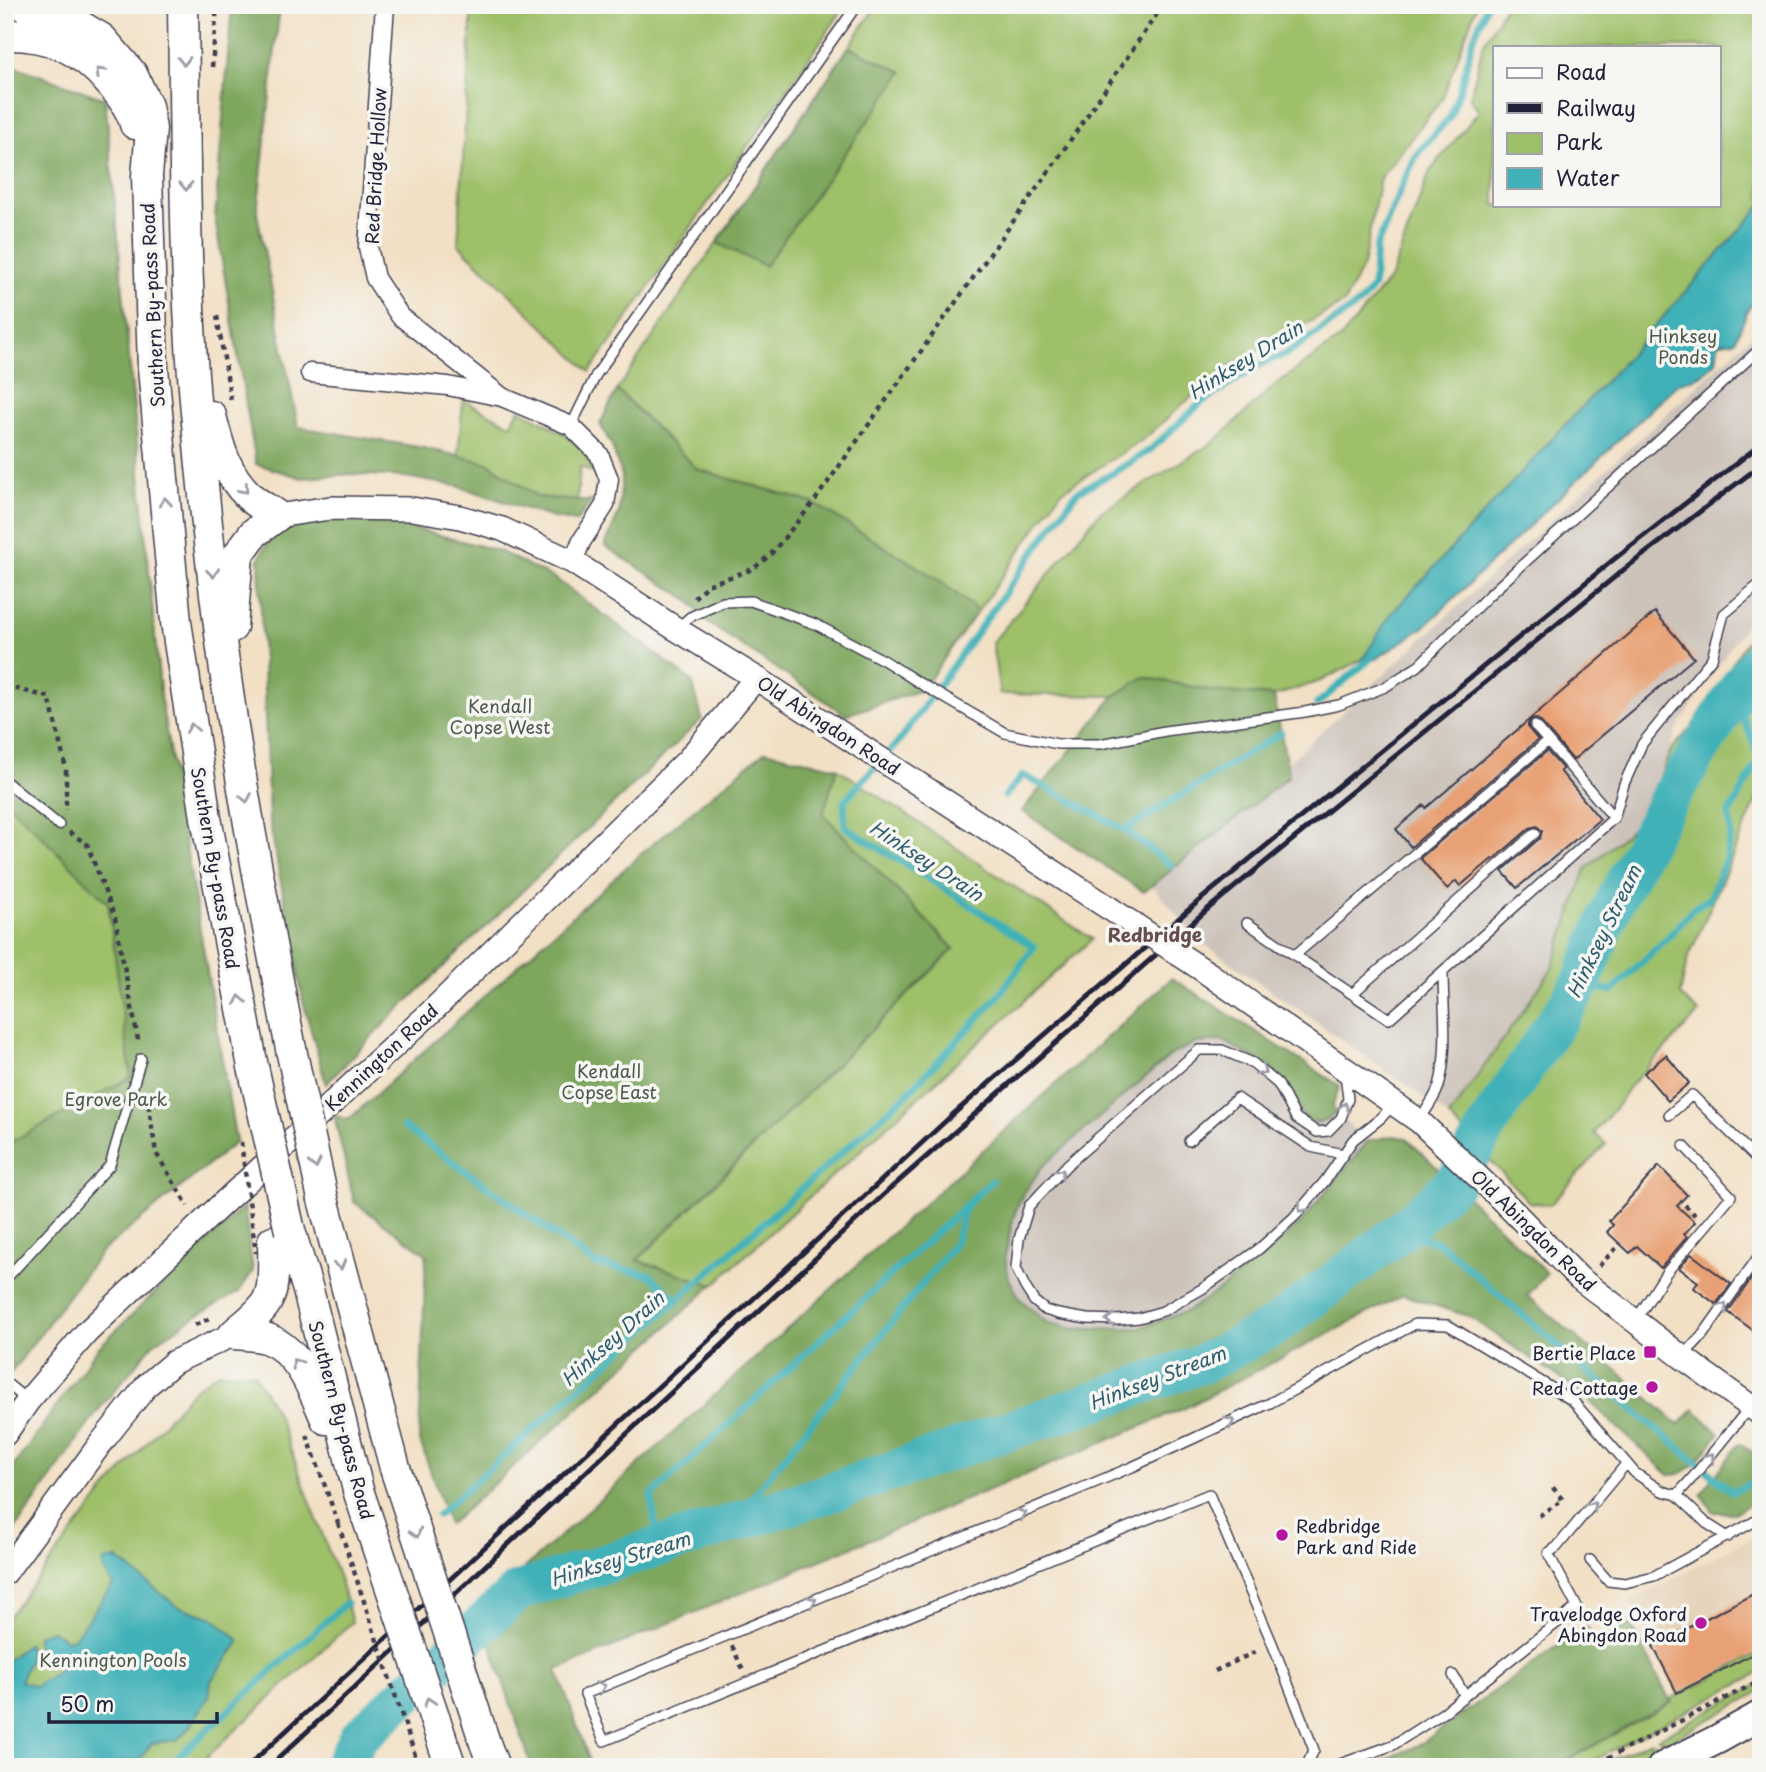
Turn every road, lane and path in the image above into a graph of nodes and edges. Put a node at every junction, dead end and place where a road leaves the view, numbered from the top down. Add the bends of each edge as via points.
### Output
1 (183, 5) edge
2 (217, 5) edge
3 (385, 5) edge
4 (856, 5) edge
5 (1163, 5) edge
6 (22, 9) edge
7 (5, 35) edge
8 (212, 70) dead end
9 (146, 176) junction
10 (216, 308) dead end
11 (191, 334) junction
12 (1761, 348) edge
13 (310, 373) dead end
14 (502, 397) junction
15 (231, 401) dead end
16 (571, 426) junction
17 (276, 516) junction
18 (573, 562) junction
19 (1761, 583) edge
20 (674, 628) junction
21 (756, 678) junction
22 (5, 687) edge
23 (227, 687) junction
24 (1535, 726) dead end
25 (1548, 741) junction
26 (5, 781) edge
27 (1614, 818) junction
28 (62, 827) junction
29 (1535, 833) dead end
30 (1247, 923) dead end
31 (1295, 955) junction
32 (1443, 971) junction
33 (1352, 994) junction
34 (141, 1059) junction
35 (1340, 1065) junction
36 (1395, 1103) junction
37 (1669, 1115) dead end
38 (1426, 1127) junction
39 (1317, 1132) junction
40 (254, 1137) junction
41 (1189, 1141) dead end
42 (1684, 1146) dead end
43 (1311, 1147) junction
44 (1343, 1154) junction
45 (1761, 1163) edge
46 (200, 1224) junction
47 (273, 1242) junction
48 (1620, 1244) dead end
49 (1761, 1253) edge
50 (1596, 1269) dead end
51 (5, 1280) edge
52 (1635, 1321) junction
53 (234, 1334) junction
54 (1682, 1357) junction
55 (5, 1382) edge
56 (28, 1401) junction
57 (1755, 1410) edge
58 (303, 1425) dead end
59 (5, 1434) edge
60 (1626, 1464) junction
61 (1550, 1484) dead end
62 (358, 1490) junction
63 (1677, 1494) junction
64 (1563, 1500) junction
65 (1568, 1507) dead end
66 (1539, 1516) dead end
67 (1761, 1518) edge
68 (1728, 1537) junction
69 (1590, 1560) dead end
70 (5, 1573) edge
71 (728, 1636) junction
72 (1272, 1643) junction
73 (1215, 1671) dead end
74 (1452, 1675) dead end
75 (1761, 1680) edge
76 (748, 1682) junction
77 (1465, 1696) junction
78 (1761, 1715) edge
79 (489, 1755) edge
80 (419, 1767) edge
81 (451, 1767) edge
82 (1306, 1767) edge
83 (1332, 1767) edge
84 (1590, 1767) edge
85 (1662, 1767) edge

1 -> 11 highway
2 - 8 path
3 - 14 street, Red Bridge Hollow via 368,247 376,278 400,316
4 - 16 lane via 596,375
5 - 20 path via 813,503 753,569 707,585 690,601
6 - 9 highway, Southern By-pass Road via 70,20 102,39 132,74 147,106 151,130
9 -> 7 highway via 133,118 121,95 95,65 50,40
40 -> 9 highway, Southern By-pass Road, bridge via 253,1067 206,818 176,622 153,368
10 - 15 path
11 -> 17 highway via 221,456 249,496
11 -> 23 highway
12 - 20 lane via 1489,595 1417,667 1385,687 1339,705 1100,744 1058,744 1005,733 815,624 751,601 723,602
13 - 14 street, Red Bridge Hollow via 448,386
14 - 16 street, Red Bridge Hollow
16 - 18 street, Red Bridge Hollow via 599,454 609,479 605,505
17 - 18 street, Old Abingdon Road via 330,508 412,509 502,528
17 - 23 highway via 254,533 238,555
18 - 20 street, Old Abingdon Road
19 - 27 lane via 1724,614 1712,658 1642,744
20 - 21 street, Old Abingdon Road
21 - 35 street, Old Abingdon Road, bridge via 1206,972
21 - 46 street, Kennington Road via 687,761 430,1013
22 - 28 path via 49,697 66,769
23 -> 79 highway, bridge via 291,1049 323,1199 395,1468
24 - 25 lane
25 - 27 lane
25 - 31 lane
26 - 28 lane
27 - 32 lane
28 - 34 path via 87,844 115,918
29 - 33 lane
30 - 31 lane
31 - 33 lane
32 - 33 lane via 1389,1019
32 - 38 lane via 1444,1048
34 - 46 path via 156,1153
34 - 51 lane via 110,1165
35 - 36 street, Old Abingdon Road
39 -> 35 lane via 1328,1131 1341,1118 1348,1099
36 - 38 street, Old Abingdon Road
36 - 44 lane
37 - 45 lane via 1692,1095
38 - 52 street, Old Abingdon Road via 1578,1278
39 - 43 lane
44 -> 39 lane via 1294,1217 1259,1249 1163,1311 1117,1321 1068,1316 1045,1310 1024,1287 1016,1269 1029,1206 1067,1165 1199,1050 1222,1050 1253,1063 1278,1084 1296,1118
40 - 47 highway, Southern By-pass Road, bridge
40 - 47 path, bridge
41 - 43 lane via 1237,1098
42 - 52 lane via 1731,1196 1666,1273
43 - 44 lane
46 - 56 street, Kennington Road via 86,1334
47 - 53 highway via 269,1298
47 - 62 highway, Southern By-pass Road via 308,1290
48 - 50 path
54 -> 49 lane
52 - 54 street, Old Abingdon Road
62 -> 53 highway via 307,1377 287,1350 266,1338
53 - 70 street via 174,1362 147,1385
54 - 57 street, Old Abingdon Road
55 - 56 lane
56 - 59 street, Kennington Road
63 -> 57 lane
58 - 80 path, bridge
60 - 63 lane via 1662,1491
71 -> 60 lane via 1132,1467 1270,1403 1415,1324 1447,1325 1573,1401
77 -> 60 lane via 1577,1607 1548,1553 1558,1548
61 - 64 path
81 -> 62 highway, Southern By-pass Road, bridge
63 - 68 lane
64 - 65 path
64 - 66 path
67 - 68 lane
68 - 69 lane via 1654,1576 1625,1583 1608,1581
71 - 76 path
76 -> 71 lane via 604,1741 585,1694
72 - 73 path
72 - 76 lane via 1209,1494
72 - 82 lane via 1314,1750
74 - 77 lane
75 - 84 path
77 - 83 lane via 1392,1745
78 - 85 main road

